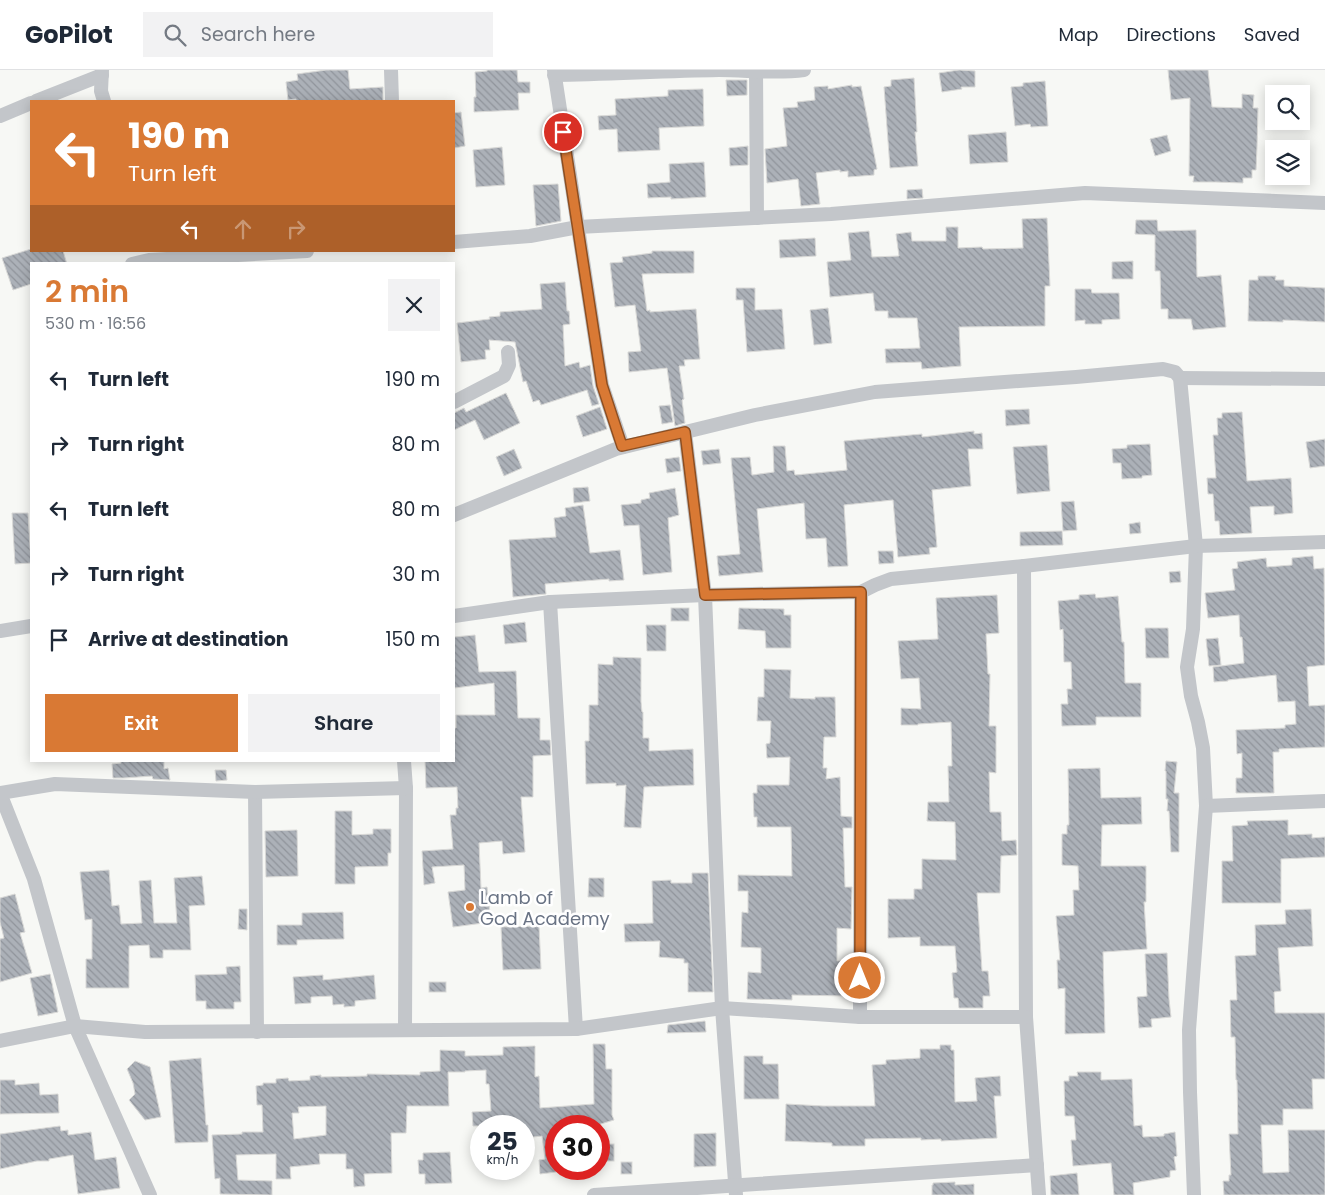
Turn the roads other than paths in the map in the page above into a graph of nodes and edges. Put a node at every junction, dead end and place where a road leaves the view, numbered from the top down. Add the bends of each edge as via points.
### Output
1 (391, 70) edge
2 (804, 70) edge
3 (757, 71) edge
4 (102, 73) edge
5 (554, 73) edge
6 (38, 100) edge
7 (104, 100) edge
8 (392, 100) edge
9 (30, 103) edge
10 (0, 116) edge
11 (1325, 203) edge
12 (757, 218) junction
13 (578, 227) junction
14 (455, 242) edge
15 (274, 252) edge
16 (148, 256) edge
17 (136, 262) edge
18 (508, 352) dead end
19 (1180, 378) junction
20 (1325, 379) edge
21 (455, 401) edge
22 (685, 432) junction
23 (622, 446) junction
24 (455, 516) edge
25 (1325, 542) edge
26 (1196, 546) junction
27 (1024, 566) junction
28 (861, 592) junction
29 (705, 595) junction
30 (550, 602) junction
31 (455, 616) edge
32 (30, 626) edge
33 (0, 630) edge
34 (404, 762) edge
35 (406, 788) junction
36 (255, 792) junction
37 (0, 793) edge
38 (1325, 801) edge
39 (1206, 806) junction
40 (722, 1008) junction
41 (860, 1017) junction
42 (1026, 1017) junction
43 (75, 1026) junction
44 (576, 1029) junction
45 (405, 1030) junction
46 (257, 1032) junction
47 (0, 1041) edge
48 (1037, 1165) junction
49 (735, 1190) edge
50 (150, 1195) edge
51 (594, 1195) edge
52 (1039, 1195) edge
53 (1194, 1195) edge

1 - 8 street
2 - 3 street
3 - 5 street
3 - 12 street
4 - 6 street
4 - 7 street
5 - 13 street
9 - 10 street
11 - 12 street via 1085,193
12 - 13 street
13 - 14 street via 530,236
13 - 23 street via 602,385
15 - 16 street
16 - 17 street
18 - 21 street via 509,366 504,376
19 - 20 street
19 - 22 street via 1175,372 1163,369 875,392
19 - 26 street
22 - 23 street
22 - 29 street
23 - 24 street
25 - 26 street
26 - 27 street
26 - 39 street via 1193,629 1187,667 1203,748
27 - 28 street via 892,579
27 - 42 street
28 - 29 street
28 - 41 street
29 - 30 street
29 - 40 street
30 - 31 street
30 - 44 street
32 - 33 street
34 - 35 street
35 - 36 street
35 - 45 street
36 - 37 street via 55,784
36 - 46 street
37 - 43 street via 34,879
38 - 39 street
39 - 53 street via 1189,1030
40 - 41 street
40 - 44 street
40 - 49 street
41 - 42 street
42 - 48 street
43 - 46 street via 145,1032
43 - 47 street
43 - 50 street
44 - 45 street
45 - 46 street
48 - 49 street
48 - 52 street
49 - 51 street

